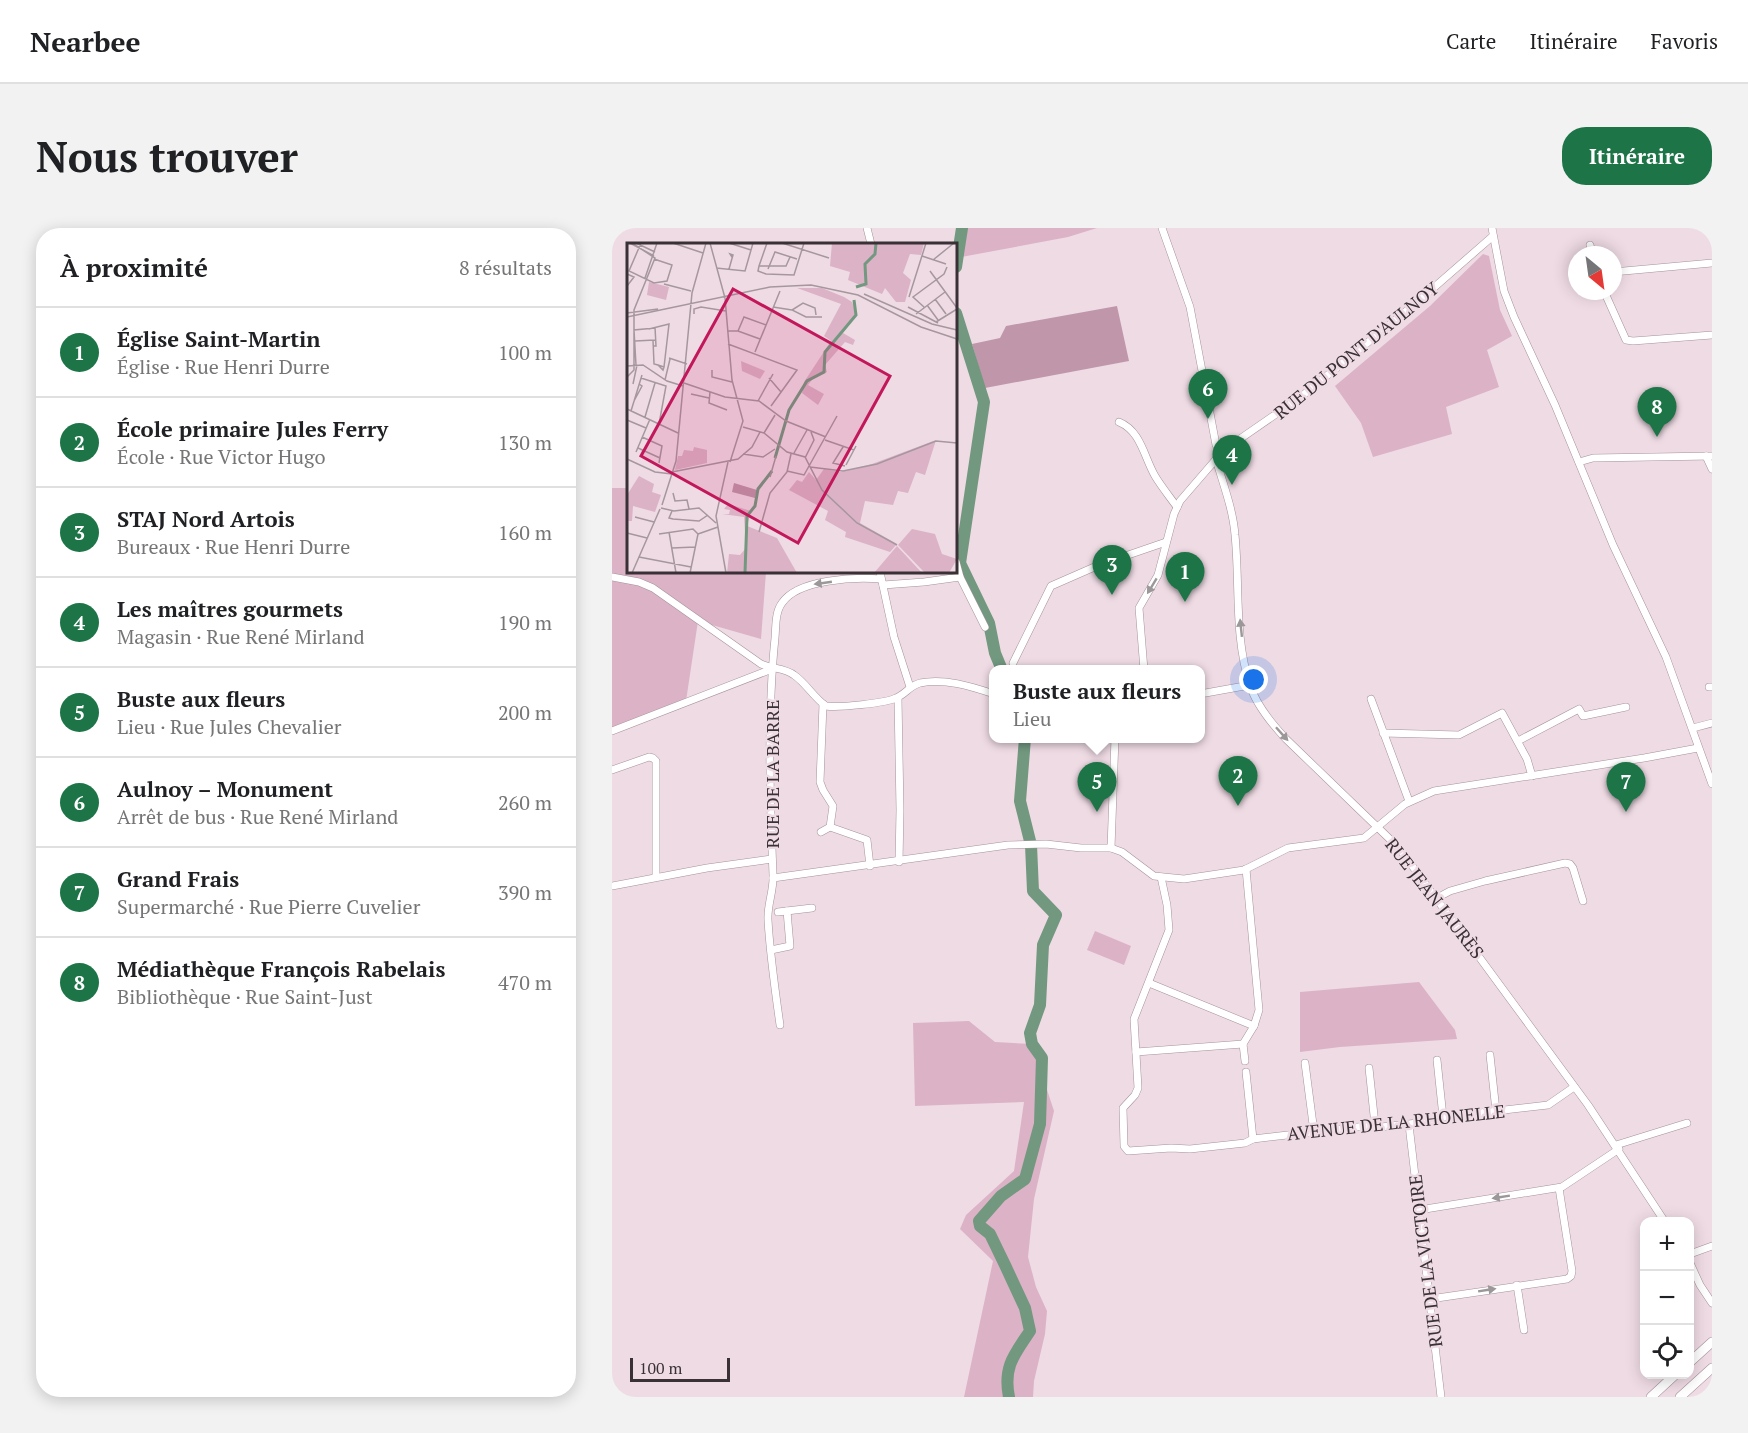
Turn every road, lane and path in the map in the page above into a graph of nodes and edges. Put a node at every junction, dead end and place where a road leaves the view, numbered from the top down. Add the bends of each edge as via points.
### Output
1 (867, 228) edge
2 (1162, 228) edge
3 (1493, 232) edge
4 (871, 243) edge
5 (1712, 263) edge
6 (1622, 271) edge
7 (1608, 300) edge
8 (1712, 335) edge
9 (1119, 422) dead end
10 (1218, 456) junction
11 (1709, 456) edge
12 (1579, 462) junction
13 (1712, 470) edge
14 (1177, 507) junction
15 (1167, 542) junction
16 (957, 566) edge
17 (612, 577) edge
18 (960, 577) junction
19 (881, 578) edge
20 (985, 627) dead end
21 (1013, 663) dead end
22 (1144, 665) edge
23 (772, 669) junction
24 (1250, 685) junction
25 (910, 687) junction
26 (989, 693) edge
27 (1205, 693) edge
28 (898, 698) junction
29 (1371, 699) dead end
30 (822, 704) junction
31 (1626, 707) dead end
32 (1712, 723) edge
33 (1693, 728) junction
34 (612, 731) edge
35 (1383, 733) junction
36 (1518, 741) junction
37 (1115, 743) edge
38 (1698, 748) junction
39 (612, 770) edge
40 (1532, 776) junction
41 (1712, 784) edge
42 (1409, 801) junction
43 (830, 827) junction
44 (1378, 827) junction
45 (821, 832) dead end
46 (1111, 848) junction
47 (772, 859) junction
48 (899, 862) junction
49 (870, 866) junction
50 (1246, 868) junction
51 (1161, 877) junction
52 (656, 878) junction
53 (773, 878) junction
54 (612, 886) edge
55 (1437, 898) junction
56 (1582, 901) dead end
57 (812, 908) dead end
58 (787, 911) junction
59 (778, 912) dead end
60 (771, 950) junction
61 (1149, 983) junction
62 (780, 1025) dead end
63 (1254, 1026) junction
64 (1243, 1044) junction
65 (1136, 1052) junction
66 (1490, 1054) dead end
67 (1437, 1060) dead end
68 (1245, 1061) dead end
69 (1305, 1063) dead end
70 (1369, 1068) dead end
71 (1246, 1072) dead end
72 (1574, 1087) junction
73 (1496, 1111) junction
74 (1443, 1117) junction
75 (1687, 1123) dead end
76 (1375, 1125) junction
77 (1409, 1125) junction
78 (1314, 1131) junction
79 (1253, 1138) junction
80 (1617, 1147) junction
81 (1559, 1188) junction
82 (1419, 1210) junction
83 (1662, 1217) edge
84 (1712, 1246) edge
85 (1694, 1252) edge
86 (1693, 1271) edge
87 (1517, 1286) junction
88 (1430, 1299) junction
89 (1712, 1303) edge
90 (1524, 1330) dead end
91 (1712, 1342) edge
92 (1694, 1358) edge
93 (1712, 1368) edge
94 (1671, 1379) edge
95 (1441, 1397) edge
96 (1652, 1397) edge
97 (1680, 1397) edge

1 - 4 street
2 - 10 street, RUE JEAN JAURÈS via 1190,307
3 - 10 street, RUE DU PONT D'AULNOY via 1335,370
3 - 12 street via 1509,306
5 - 6 street
7 - 8 street via 1626,340
9 - 14 street via 1137,437 1154,474
10 - 14 street, RUE DU PONT D'AULNOY
24 -> 10 street, RUE JEAN JAURÈS via 1240,627 1234,524
11 - 12 street via 1593,458
11 - 13 street
12 - 33 street via 1666,657
14 - 15 street
15 - 21 street via 1049,587
15 -> 22 street via 1158,574 1140,608
16 - 18 street
17 - 23 street via 653,588
18 - 19 street, RUE DE LA BARRE via 924,582
18 - 20 street
19 -> 23 street, RUE DE LA BARRE via 812,585 791,594 779,608
19 - 25 street
23 - 30 street via 795,675
23 - 34 street
23 - 47 street, RUE DE LA BARRE
24 - 27 street
24 -> 44 street, RUE JEAN JAURÈS via 1281,734
25 - 26 street via 923,682 957,683
25 - 28 street
28 - 30 street via 831,707
28 - 48 street
29 - 35 street
30 - 43 street via 820,782 832,803
31 - 36 street via 1583,716 1579,709
32 - 33 street
33 - 38 street
35 - 36 street via 1459,735 1502,713
35 - 42 street
36 - 40 street
37 - 46 street
38 - 40 street
38 - 41 street
39 - 52 street via 647,757 653,758 657,766
40 - 42 street via 1440,790
42 - 44 street
43 - 45 street
43 - 49 street via 867,840
44 - 50 street via 1361,839 1285,849
44 - 55 street, RUE JEAN JAURÈS
46 - 48 street via 1022,845
46 - 51 street
47 - 52 street
47 - 53 street, RUE DE LA BARRE
48 - 49 street
49 - 53 street
50 - 51 street via 1184,879
50 - 63 street via 1258,1008
51 - 61 street via 1169,930
52 - 54 street
53 - 60 street, RUE DE LA BARRE via 768,908
55 - 56 street via 1485,881 1565,863 1573,868
55 - 72 street, RUE JEAN JAURÈS
57 - 58 street
58 - 59 street
58 - 60 street via 790,946
60 - 62 street, RUE DE LA BARRE
61 - 63 street
61 - 65 street via 1134,1019
63 - 64 street
64 - 65 street
64 - 68 street
65 - 79 street, AVENUE DE LA RHONELLE via 1138,1088 1123,1108 1124,1146 1128,1151 1215,1147 1245,1143
66 - 73 street
67 - 74 street
69 - 78 street
70 - 76 street
71 - 79 street
72 - 73 street, AVENUE DE LA RHONELLE via 1548,1105
72 - 80 street, RUE JEAN JAURÈS
73 - 74 street, AVENUE DE LA RHONELLE
74 - 77 street, AVENUE DE LA RHONELLE
75 - 80 street
76 - 77 street, AVENUE DE LA RHONELLE
76 - 78 street, AVENUE DE LA RHONELLE
77 - 82 street, RUE DE LA VICTOIRE
78 - 79 street, AVENUE DE LA RHONELLE
80 - 81 street
80 - 83 street, RUE JEAN JAURÈS
81 -> 82 street
81 - 87 street via 1572,1275
82 - 88 street, RUE DE LA VICTOIRE
84 - 85 street
86 - 89 street
88 -> 87 street
87 - 90 street
88 - 95 street, RUE DE LA VICTOIRE
91 - 92 highway
93 - 97 highway
94 - 96 highway

